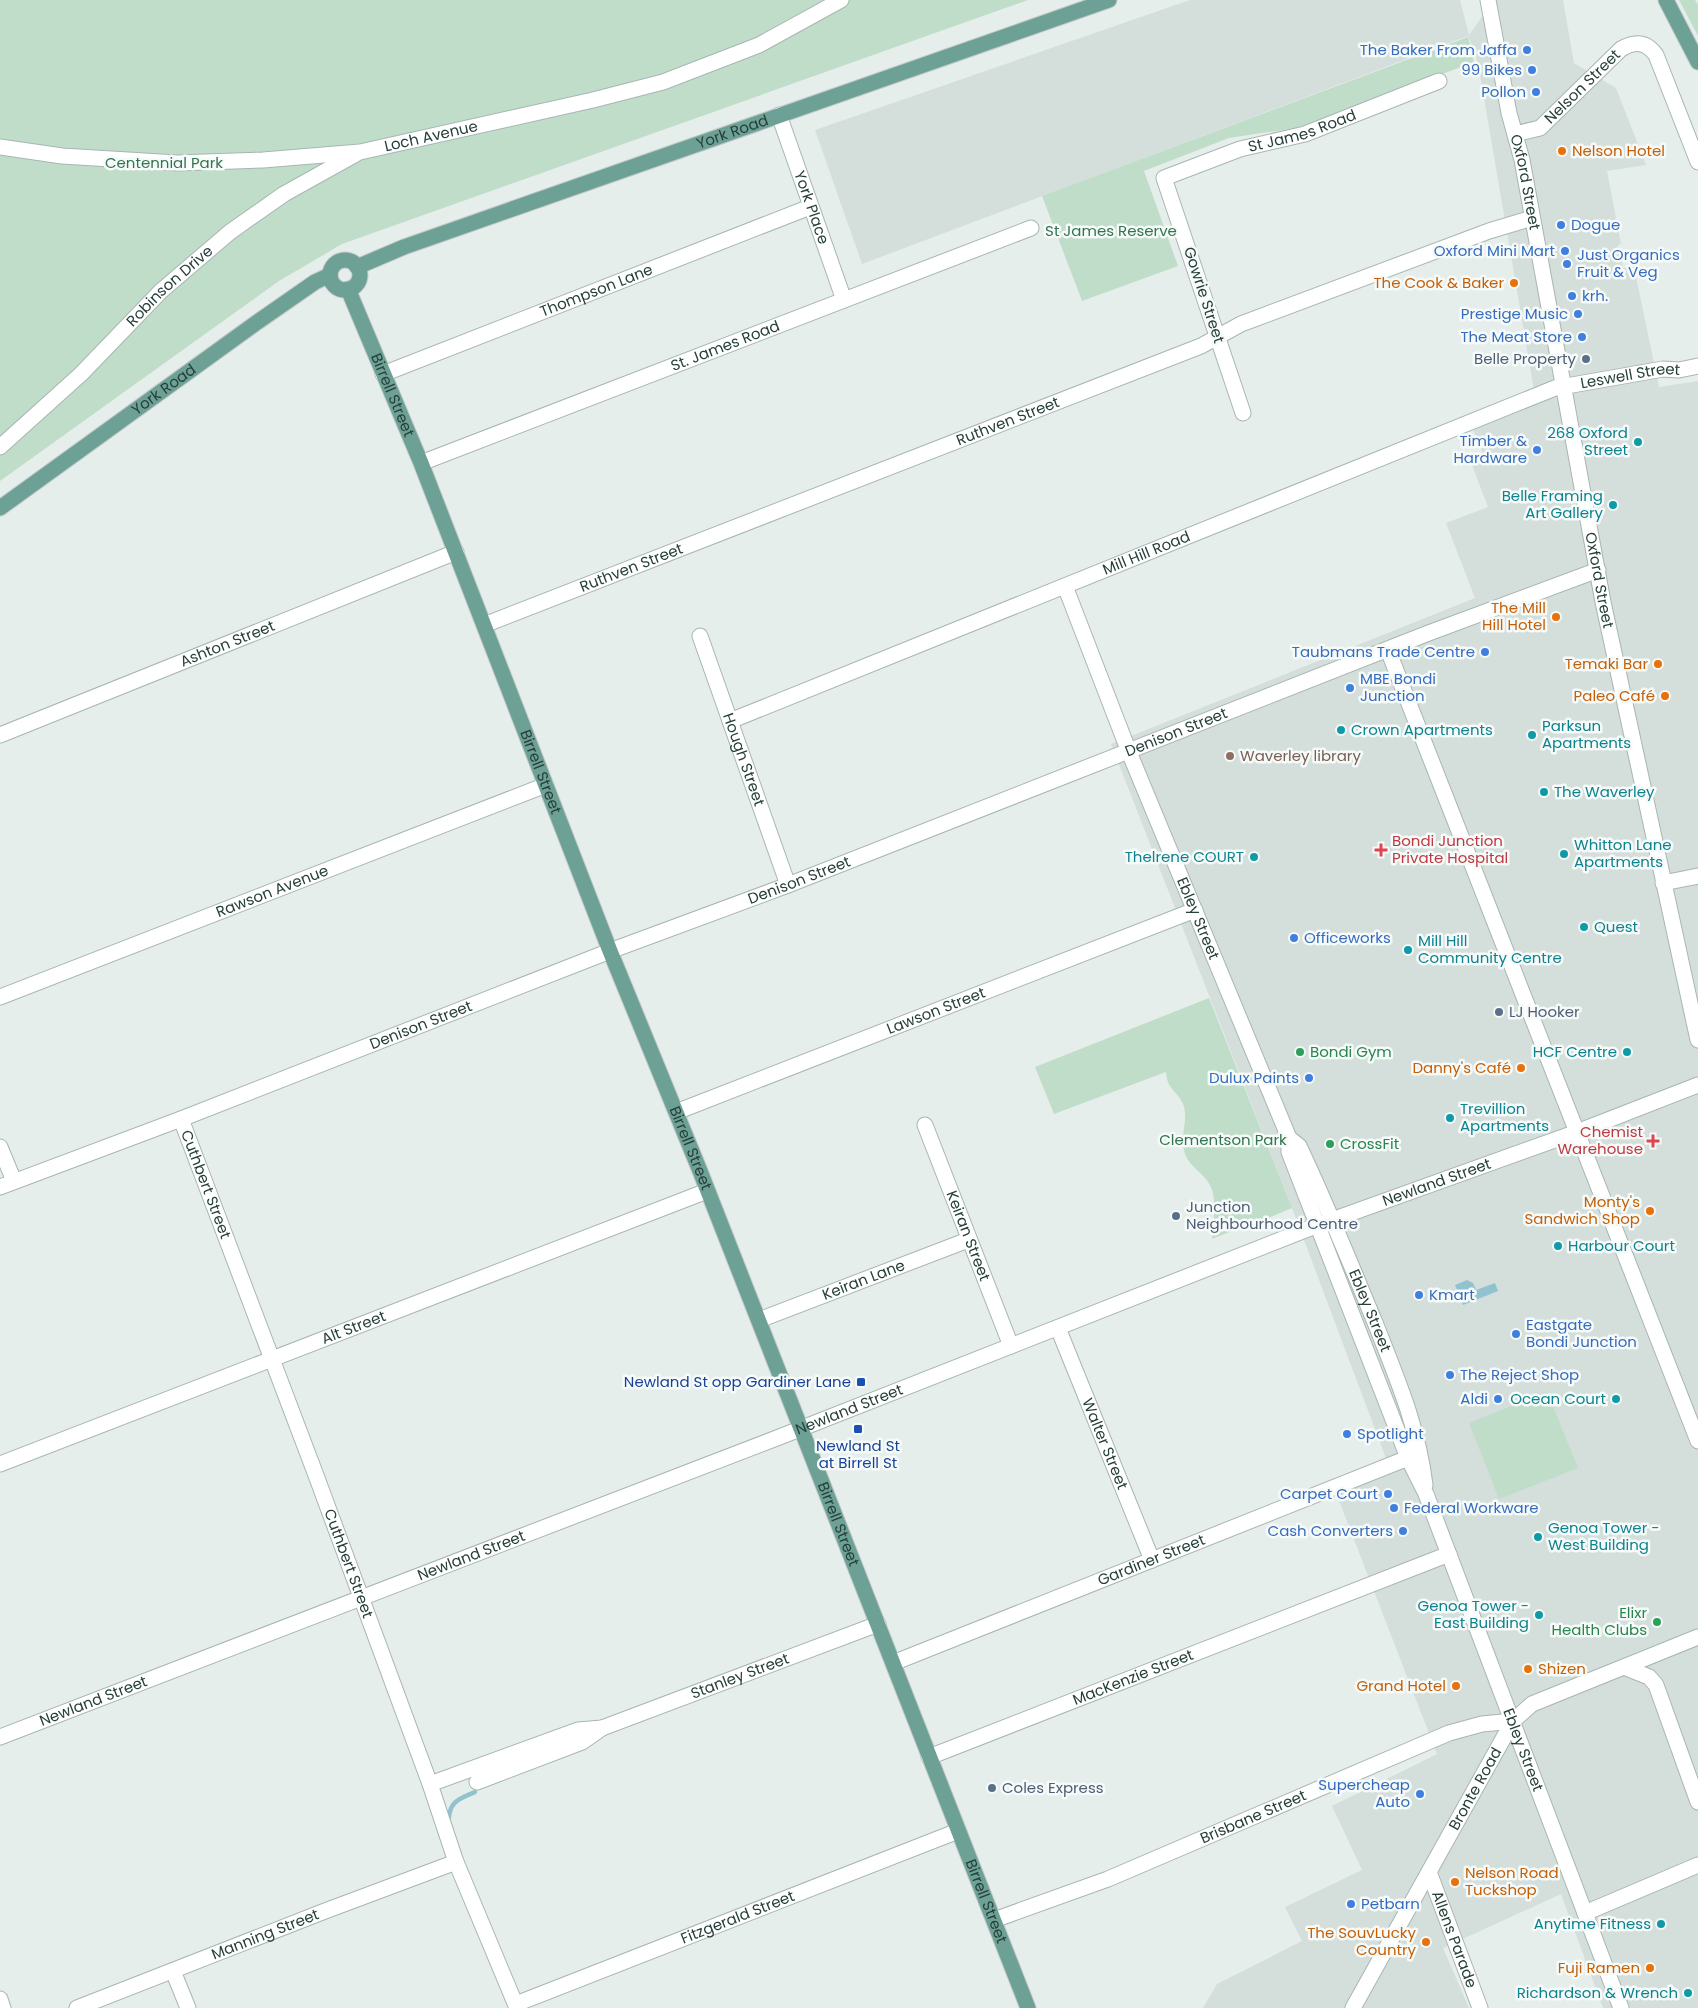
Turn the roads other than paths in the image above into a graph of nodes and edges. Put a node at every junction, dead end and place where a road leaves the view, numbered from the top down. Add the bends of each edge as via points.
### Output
1 (841, 0) edge
2 (1109, 0) edge
3 (1488, 0) edge
4 (1666, 0) edge
5 (1698, 62) edge
6 (1439, 81) dead end
7 (779, 114) junction
8 (1515, 134) junction
9 (0, 147) edge
10 (360, 152) junction
11 (1698, 162) edge
12 (1164, 178) joint
13 (810, 207) junction
14 (1532, 218) junction
15 (1031, 228) dead end
16 (357, 267) junction
17 (330, 275) junction
18 (348, 289) junction
19 (844, 300) junction
20 (1217, 337) junction
21 (1698, 366) edge
22 (383, 374) junction
23 (1562, 386) junction
24 (1243, 413) dead end
25 (0, 447) edge
26 (420, 463) junction
27 (0, 508) edge
28 (456, 552) junction
29 (1598, 570) junction
30 (1065, 586) junction
31 (484, 625) junction
32 (700, 636) dead end
33 (1388, 650) junction
34 (730, 721) junction
35 (0, 735) edge
36 (1129, 752) junction
37 (546, 785) junction
38 (1698, 876) edge
39 (1663, 883) junction
40 (788, 885) junction
41 (1195, 910) junction
42 (610, 951) junction
43 (0, 997) edge
44 (1698, 1040) edge
45 (1698, 1085) edge
46 (676, 1112) junction
47 (180, 1119) junction
48 (925, 1126) dead end
49 (1577, 1132) junction
50 (1289, 1138) junction
51 (0, 1147) edge
52 (7, 1184) edge
53 (707, 1191) junction
54 (1334, 1220) junction
55 (1318, 1225) junction
56 (968, 1240) junction
57 (759, 1320) junction
58 (1058, 1328) junction
59 (1010, 1346) junction
60 (272, 1358) junction
61 (801, 1428) junction
62 (1698, 1441) edge
63 (1408, 1458) junction
64 (0, 1464) edge
65 (1426, 1494) junction
66 (1449, 1554) junction
67 (1152, 1560) junction
68 (362, 1599) junction
69 (878, 1624) junction
70 (1698, 1637) edge
71 (893, 1663) junction
72 (1624, 1667) junction
73 (1513, 1721) junction
74 (602, 1728) junction
75 (0, 1737) edge
76 (929, 1757) junction
77 (477, 1782) dead end
78 (430, 1784) junction
79 (1698, 1802) edge
80 (958, 1830) junction
81 (456, 1862) junction
82 (1698, 1865) edge
83 (1429, 1872) junction
84 (1585, 1913) junction
85 (994, 1920) junction
86 (173, 1971) junction
87 (0, 1999) edge
88 (516, 2006) edge
89 (4, 2008) edge
90 (77, 2008) edge
91 (188, 2008) edge
92 (1028, 2008) edge
93 (1353, 2008) edge
94 (1480, 2008) edge
95 (1621, 2008) edge

1 - 10 street, Loch Avenue via 759,45 663,82
2 - 7 main road, York Road
3 - 8 street, Oxford Street
4 - 5 main road
6 - 12 street, St James Road via 1305,134 1240,149
7 - 13 street, York Place
7 - 16 main road, York Road via 404,247
8 - 11 street, Nelson Street via 1540,128 1621,49 1638,43 1651,48 1662,67
8 - 14 street, Oxford Street
9 - 10 street, Loch Avenue via 62,156 177,163
10 - 25 street, Robinson Drive via 284,194 230,232 161,291 81,374
12 - 20 street, Gowrie Street
13 - 19 street, York Place
13 - 22 street, Thompson Lane
14 - 20 street, Ruthven Street via 1489,231 1241,324
14 - 23 street, Oxford Street
15 - 19 street, St. James Road
16 - 17 main road via 350,261 340,260
16 - 18 main road via 360,276
17 - 18 main road via 336,287
17 - 27 main road, York Road via 315,282
18 - 22 main road, Birrell Street
19 - 26 street, St. James Road
20 - 24 street, Gowrie Street
20 - 31 street, Ruthven Street via 1201,346
21 - 23 street, Leswell Street
22 - 26 main road, Birrell Street
23 - 29 street, Oxford Street
23 - 30 street, Mill Hill Road
26 - 28 main road, Birrell Street
28 - 31 main road, Birrell Street
28 - 35 street, Ashton Street
29 - 33 street, Denison Street
29 - 39 street, Oxford Street
30 - 34 street, Mill Hill Road
30 - 36 street, Ebley Street
31 - 37 main road, Birrell Street
32 - 34 street, Hough Street
33 - 36 street, Denison Street
33 - 49 street
34 - 40 street, Hough Street
36 - 40 street, Denison Street
36 - 41 street, Ebley Street
37 - 42 main road, Birrell Street
37 - 43 street, Rawson Avenue
38 - 39 street
39 - 44 street, Oxford Street
40 - 42 street, Denison Street
41 - 46 street, Lawson Street
41 - 50 street, Ebley Street
42 - 46 main road, Birrell Street
42 - 47 street, Denison Street
45 - 49 street, Newland Street
46 - 53 main road, Birrell Street
47 - 52 street, Denison Street
47 - 60 street, Cuthbert Street
48 - 56 street, Keiran Street
49 - 54 street, Newland Street
49 - 62 street
50 - 54 street, Ebley Street via 1299,1146
50 - 55 street, Ebley Street via 1289,1152
51 - 52 street
53 - 57 main road, Birrell Street
53 - 60 street, Alt Street
54 - 55 street, Newland Street
54 - 65 street, Ebley Street via 1411,1414
55 - 58 street, Newland Street
55 - 63 street, Ebley Street
56 - 57 street, Keiran Lane
56 - 59 street, Keiran Street
57 - 61 main road, Birrell Street
58 - 59 street, Newland Street
58 - 67 street, Walter Street
59 - 61 street, Newland Street
60 - 64 street, Alt Street
60 - 68 street, Cuthbert Street
61 - 68 street, Newland Street
61 - 69 main road, Birrell Street
63 - 65 street, Ebley Street
63 - 67 street, Gardiner Street
65 - 66 street, Ebley Street
66 - 73 street, Ebley Street
66 - 76 street, MacKenzie Street
67 - 71 street, Gardiner Street
68 - 75 street, Newland Street
68 - 78 street, Cuthbert Street
69 - 71 main road, Birrell Street
69 - 74 street, Stanley Street
70 - 72 street, Bronte Road
71 - 76 main road, Birrell Street
72 - 73 street, Bronte Road via 1532,1704
72 - 79 street via 1649,1677 1656,1684
73 - 83 street, Bronte Road
73 - 84 street, Ebley Street
73 - 85 street, Brisbane Street via 1482,1724 1449,1733 1108,1879
74 - 77 street, Stanley Street via 582,1742
74 - 78 street, Stanley Street via 578,1730
76 - 80 main road, Birrell Street
78 - 81 street, Cuthbert Street
80 - 85 main road, Birrell Street
80 - 88 street, Fitzgerald Street
81 - 86 street, Manning Street
81 - 88 street, Cuthbert Street
82 - 84 street
83 - 93 street, Bronte Road
83 - 94 street, Allens Parade
84 - 95 street, Ebley Street
85 - 92 main road, Birrell Street
86 - 90 street, Manning Street
86 - 91 street
87 - 89 street

